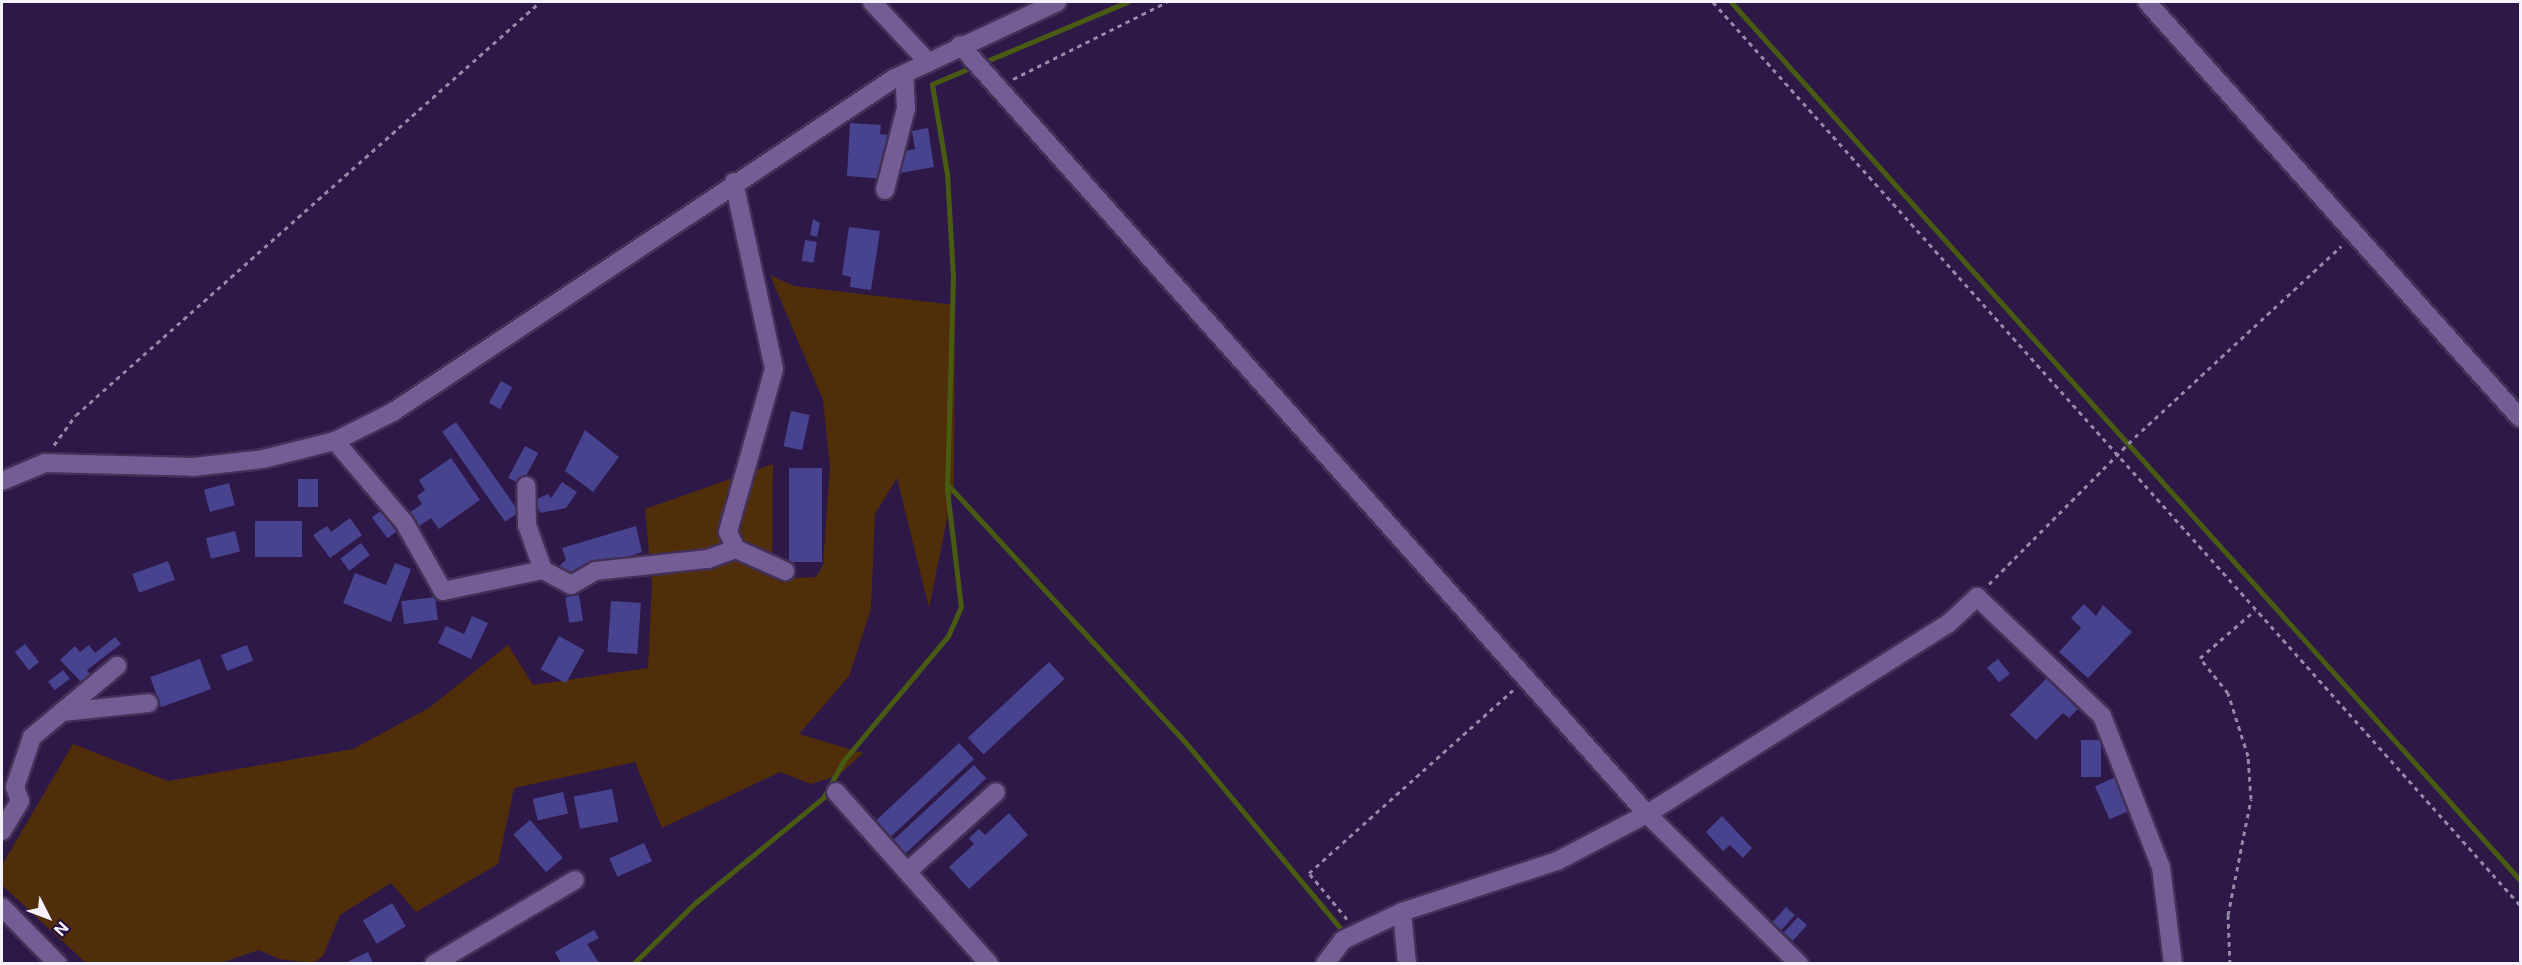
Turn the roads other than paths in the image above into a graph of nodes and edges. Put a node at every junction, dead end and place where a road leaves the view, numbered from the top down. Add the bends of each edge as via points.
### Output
1 (872, 2) edge
2 (1057, 2) edge
3 (2147, 2) edge
4 (960, 45) junction
5 (929, 63) junction
6 (904, 74) junction
7 (734, 182) junction
8 (885, 190) dead end
9 (2520, 418) edge
10 (335, 441) junction
11 (2, 481) edge
12 (526, 486) dead end
13 (736, 549) junction
14 (543, 570) junction
15 (785, 571) dead end
16 (117, 666) dead end
17 (149, 703) dead end
18 (62, 712) junction
19 (836, 792) dead end
20 (996, 792) dead end
21 (1647, 814) junction
22 (2, 831) edge
23 (908, 871) junction
24 (575, 880) dead end
25 (2, 907) edge
26 (1402, 912) junction
27 (58, 963) edge
28 (434, 963) edge
29 (989, 963) edge
30 (1325, 963) edge
31 (1407, 963) edge
32 (1799, 963) edge
33 (2173, 963) edge

1 - 5 street
2 - 4 street
3 - 9 street
4 - 5 street
4 - 21 street
5 - 6 street
6 - 7 street
6 - 8 street via 906,108
7 - 10 street via 393,412
7 - 13 street via 774,369 728,532
10 - 11 street via 263,459 193,467 45,463
10 - 14 street via 404,522 442,591
12 - 14 street via 527,525
13 - 14 street via 708,559 595,571 571,585
13 - 15 street
16 - 18 street
17 - 18 street
18 - 22 street via 32,737 15,787 20,801
19 - 23 street
20 - 23 street
21 - 26 street via 1557,861
21 - 32 street
21 - 33 street via 1948,624 1977,597 2102,716 2161,867
23 - 29 street
24 - 28 street
25 - 27 street
26 - 30 street via 1343,940
26 - 31 street

